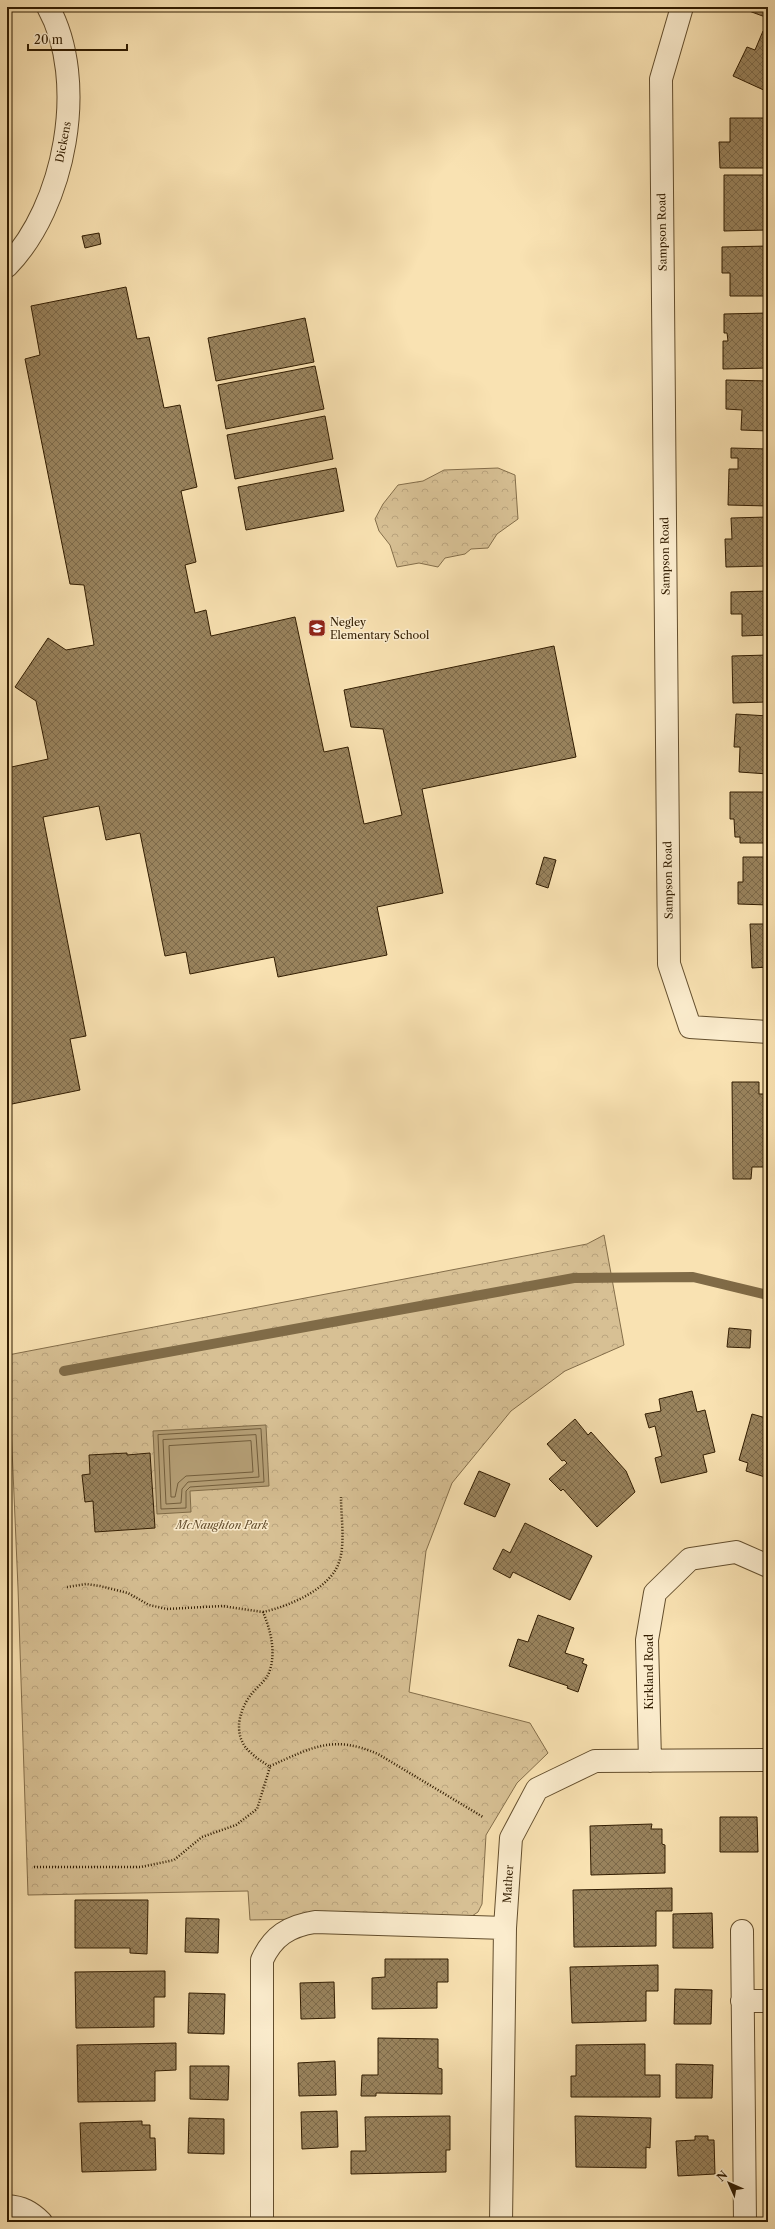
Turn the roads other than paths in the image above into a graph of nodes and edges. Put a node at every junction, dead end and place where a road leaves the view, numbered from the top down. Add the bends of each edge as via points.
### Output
1 (48, 7) edge
2 (682, 7) edge
3 (7, 266) edge
4 (768, 1032) edge
5 (768, 1566) edge
6 (768, 1760) edge
7 (650, 1761) junction
8 (505, 1928) junction
9 (742, 1931) dead end
10 (742, 2001) junction
11 (768, 2001) edge
12 (7, 2206) edge
13 (41, 2222) edge
14 (262, 2222) edge
15 (501, 2222) edge
16 (745, 2222) edge

1 - 3 street, Dickens via 54,17 63,46 67,74 69,108 65,142 44,209 28,239
2 - 4 street, Sampson Road via 661,78 669,964 690,1027
5 - 7 street, Kirkland Road via 736,1552 690,1559 655,1593 647,1640
6 - 7 street, Mather
7 - 8 street, Mather via 595,1761 537,1790 511,1838
8 - 14 street via 315,1922 297,1924 276,1939 266,1951 262,1960
8 - 15 street, Mather
9 - 10 street
10 - 11 street
10 - 16 street
12 - 13 street via 16,2206 31,2212

